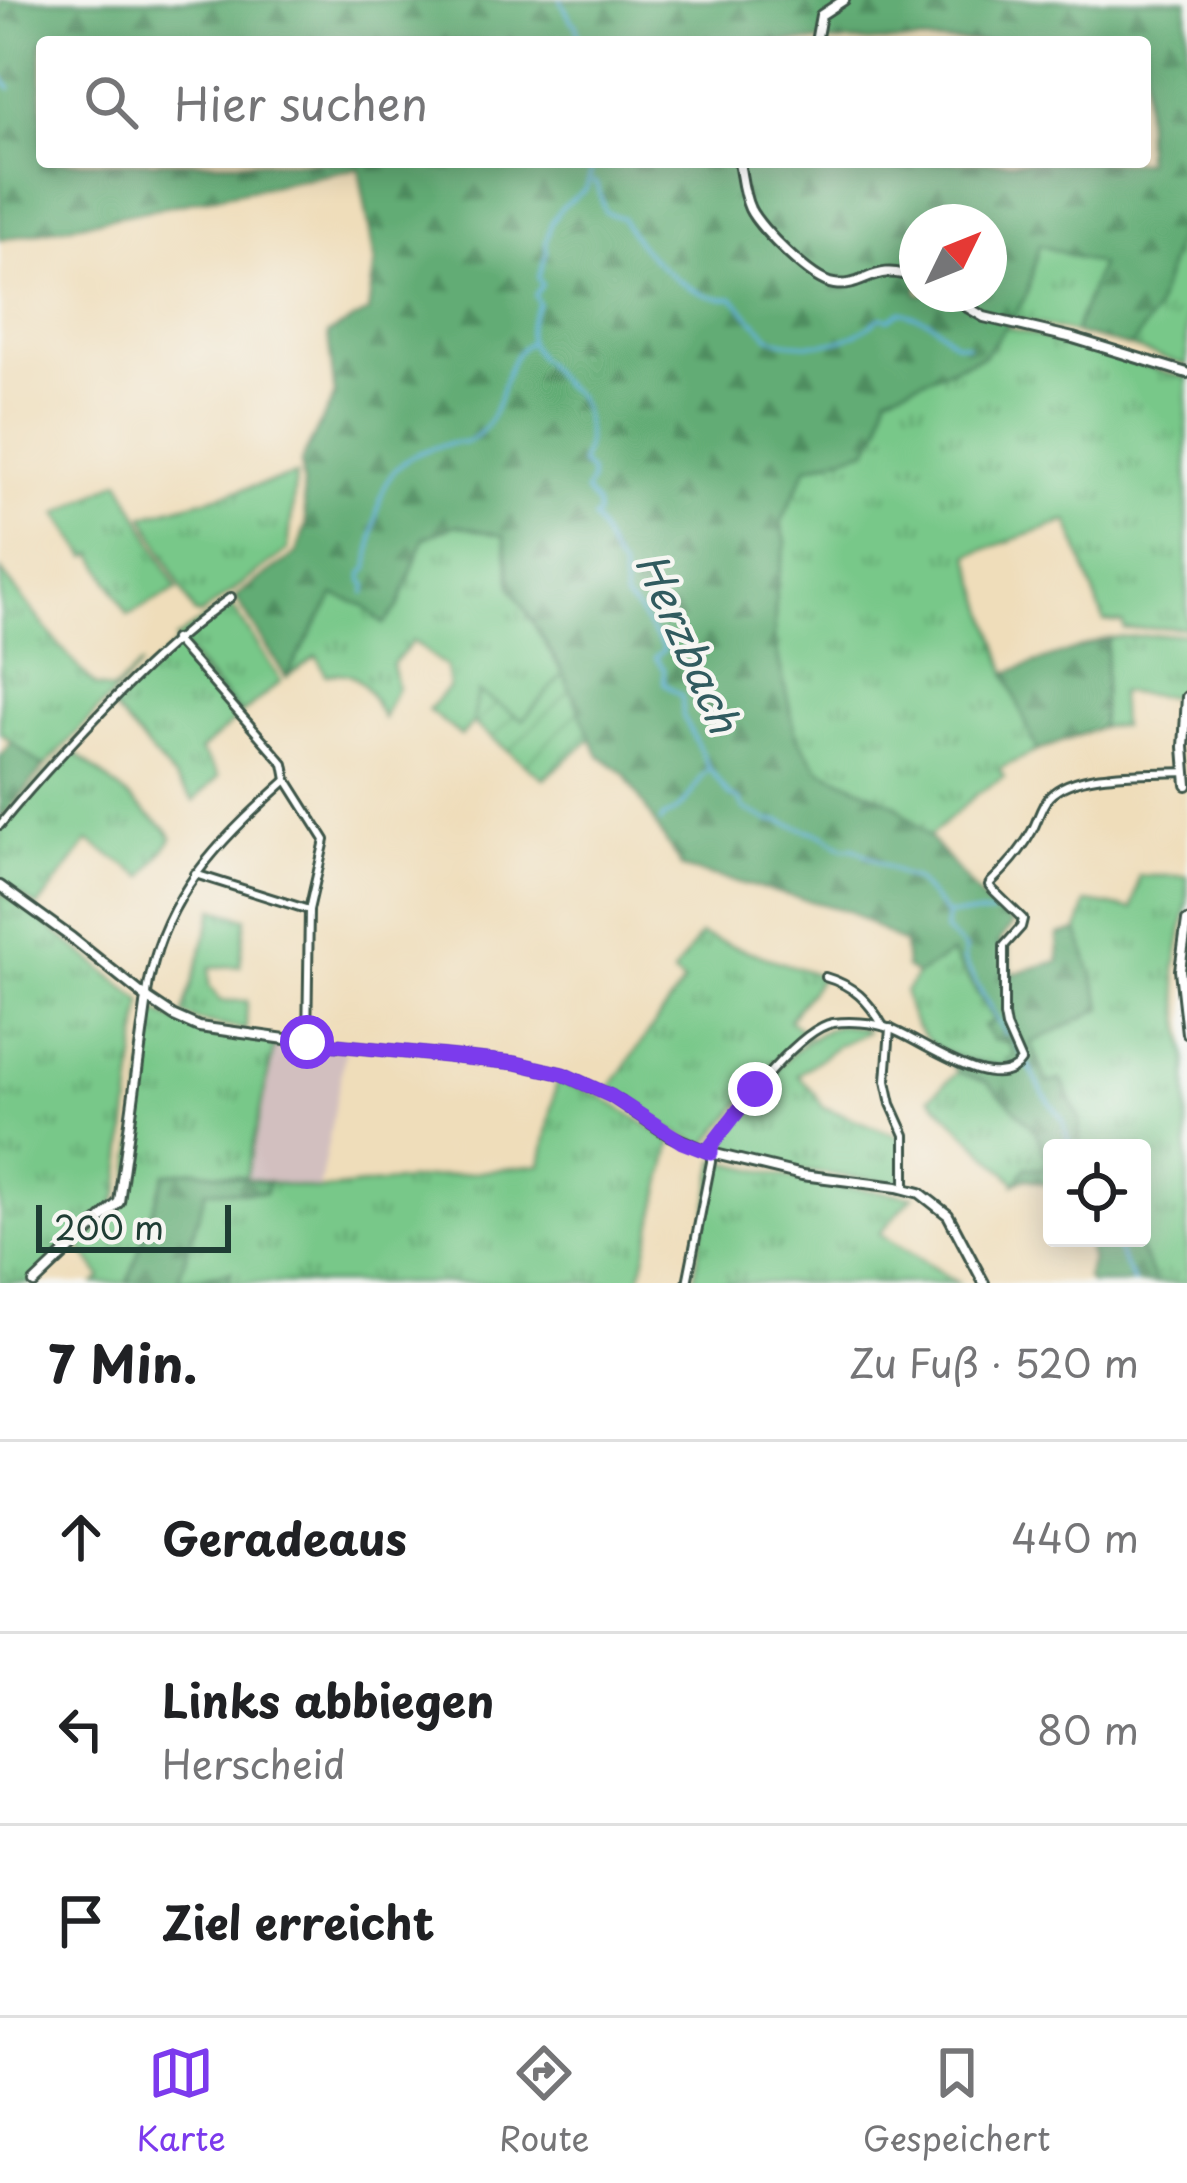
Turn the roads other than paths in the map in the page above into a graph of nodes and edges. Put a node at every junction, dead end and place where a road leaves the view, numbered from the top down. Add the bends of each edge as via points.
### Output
1 (844, 0) edge
2 (817, 36) edge
3 (741, 168) edge
4 (899, 273) edge
5 (976, 312) edge
6 (1187, 374) edge
7 (231, 597) dead end
8 (174, 639) junction
9 (1187, 697) edge
10 (1186, 772) edge
11 (287, 780) junction
12 (1187, 785) edge
13 (0, 825) edge
14 (195, 874) junction
15 (0, 886) edge
16 (309, 910) junction
17 (1187, 921) edge
18 (825, 977) dead end
19 (147, 998) junction
20 (886, 1027) junction
21 (1187, 1033) edge
22 (307, 1042) junction
23 (711, 1153) junction
24 (905, 1188) junction
25 (34, 1283) edge
26 (687, 1283) edge
27 (984, 1283) edge

1 - 2 street via 821,15
3 - 4 street via 759,223 821,279 836,285
5 - 6 street
7 - 8 street
8 - 11 street via 284,764
8 - 13 street
9 - 10 street
10 - 12 street
10 - 20 street via 1101,776 1048,798 1031,834 989,885 1023,919 1004,946 1004,1016 1021,1060 1012,1071 965,1067
11 - 14 street
11 - 16 street via 325,840
14 - 16 street
14 - 19 street via 160,941
15 - 19 street
16 - 22 street
17 - 21 street via 1180,970
18 - 20 street via 858,993
19 - 22 street via 200,1027
19 - 25 street via 119,1202
20 - 23 street via 826,1024 785,1056
20 - 24 street via 887,1090 905,1135
22 - 23 street via 563,1074
23 - 24 street
23 - 26 street
24 - 27 street via 948,1215

